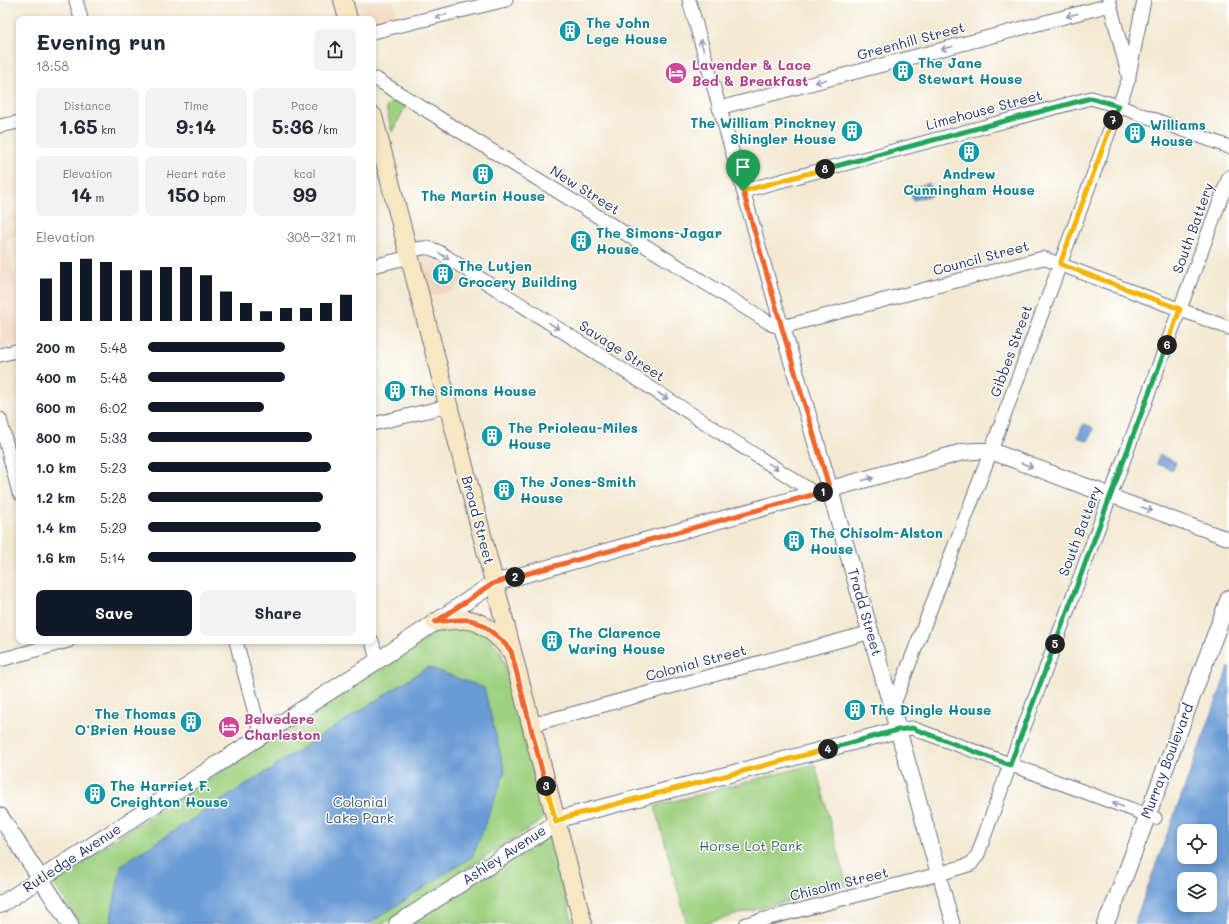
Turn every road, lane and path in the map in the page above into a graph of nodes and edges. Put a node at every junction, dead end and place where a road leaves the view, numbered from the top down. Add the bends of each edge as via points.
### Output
1 (76, 0) edge
2 (343, 0) edge
3 (506, 0) edge
4 (689, 0) edge
5 (1144, 0) edge
6 (1110, 2) edge
7 (79, 16) edge
8 (347, 16) edge
9 (376, 31) edge
10 (1129, 78) junction
11 (376, 79) edge
12 (1118, 106) junction
13 (719, 108) junction
14 (16, 123) edge
15 (0, 126) edge
16 (376, 128) edge
17 (1229, 147) edge
18 (1229, 177) edge
19 (743, 191) junction
20 (409, 254) junction
21 (1060, 264) junction
22 (376, 265) edge
23 (1180, 309) junction
24 (782, 328) junction
25 (1229, 328) edge
26 (16, 351) edge
27 (0, 354) edge
28 (448, 406) junction
29 (0, 419) edge
30 (376, 423) edge
31 (991, 451) junction
32 (16, 481) edge
33 (823, 492) junction
34 (1110, 496) junction
35 (1229, 539) edge
36 (494, 583) junction
37 (1229, 598) edge
38 (1229, 620) edge
39 (435, 622) junction
40 (871, 632) junction
41 (54, 644) edge
42 (237, 644) edge
43 (373, 644) edge
44 (511, 651) junction
45 (0, 660) edge
46 (377, 661) junction
47 (892, 709) junction
48 (531, 725) junction
49 (898, 730) junction
50 (261, 736) junction
51 (1010, 765) junction
52 (0, 816) edge
53 (1151, 817) junction
54 (556, 822) junction
55 (939, 874) junction
56 (41, 878) junction
57 (0, 905) edge
58 (70, 924) edge
59 (397, 924) edge
60 (583, 924) edge
61 (746, 924) edge
62 (953, 924) edge
63 (1105, 924) edge
64 (1115, 924) edge

1 - 7 street
2 - 8 main road
3 -> 9 street
13 -> 4 street, Tradd Street
5 - 10 street, Gibbes Street
6 - 10 street
6 -> 13 street, Greenhill Street
10 - 12 street, Gibbes Street
11 - 24 street, New Street via 773,325
12 - 17 street, Limehouse Street
12 - 19 street, Limehouse Street via 1091,98
12 - 21 street, Gibbes Street
13 - 19 street, Tradd Street
14 - 15 street
16 - 20 main road, Broad Street
18 - 23 street, South Battery
19 - 24 street, Tradd Street
20 - 22 street, Savage Street
20 - 28 main road, Broad Street
20 -> 33 street, Savage Street via 425,247 439,252
21 - 23 street, Council Street
21 - 24 street, Council Street via 1043,258
21 - 31 street, Gibbes Street
23 - 25 street, Council Street
23 - 34 street, South Battery
24 - 33 street, Tradd Street
26 - 27 street
28 - 30 street
28 - 36 main road, Broad Street
29 - 32 street
33 -> 31 street, Rutledge Avenue via 963,452
31 -> 34 street
31 - 47 street, Gibbes Street
33 - 36 street, Rutledge Avenue
33 - 40 street, Tradd Street
34 -> 35 street
34 - 51 street, South Battery
36 - 39 street, Rutledge Avenue
36 - 44 main road, Broad Street
37 - 53 street, Murray Boulevard
38 - 53 street, Murray Boulevard
39 - 44 main road via 470,620 478,623 504,642
39 - 46 street, Rutledge Avenue
40 - 47 street, Tradd Street
40 - 48 street, Colonial Street
41 - 45 street
42 - 50 street
43 - 46 street
44 - 48 main road, Broad Street
46 - 50 street, Rutledge Avenue
47 - 49 street, Tradd Street
48 - 54 main road, Broad Street
49 - 51 street via 912,728
49 - 54 street, Ashley Avenue via 573,815
49 - 55 street, Tradd Street
50 - 56 street, Rutledge Avenue
53 -> 51 street
51 - 55 street, South Battery via 978,854 971,864
52 - 56 street
53 - 63 street, Murray Boulevard
53 - 64 street, Murray Boulevard
54 - 59 street, Ashley Avenue
54 - 60 main road, Broad Street
55 - 61 street, Chisolm Street
55 - 62 street, Tradd Street
56 - 57 street, Rutledge Avenue
56 - 58 street

